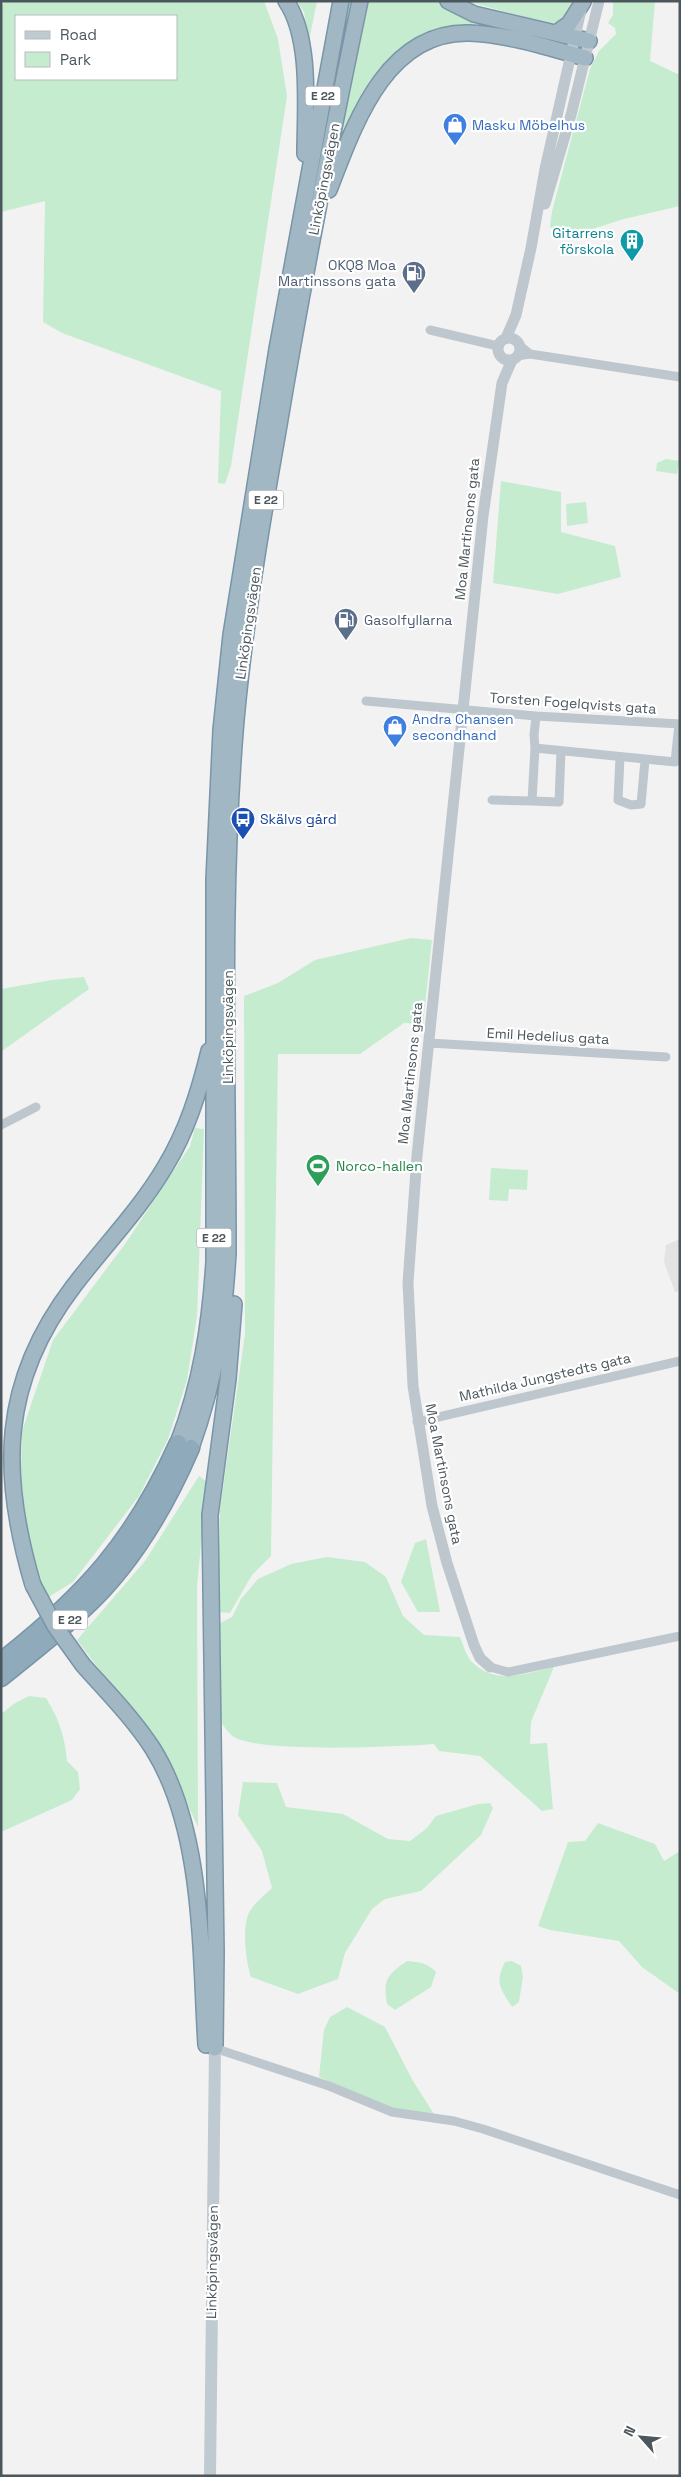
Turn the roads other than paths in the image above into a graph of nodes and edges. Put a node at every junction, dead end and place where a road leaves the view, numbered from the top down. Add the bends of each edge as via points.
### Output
1 (286, 1) edge
2 (341, 1) edge
3 (360, 1) edge
4 (448, 1) edge
5 (599, 1) edge
6 (583, 2) edge
7 (556, 33) junction
8 (582, 39) junction
9 (578, 56) junction
10 (304, 192) junction
11 (316, 221) junction
12 (430, 330) dead end
13 (510, 349) junction
14 (680, 377) edge
15 (366, 701) dead end
16 (464, 709) junction
17 (536, 716) junction
18 (679, 724) edge
19 (536, 748) junction
20 (561, 751) junction
21 (620, 757) junction
22 (645, 760) junction
23 (492, 800) dead end
24 (532, 801) junction
25 (215, 1028) junction
26 (429, 1043) junction
27 (666, 1057) dead end
28 (36, 1107) dead end
29 (1, 1125) edge
30 (228, 1253) junction
31 (680, 1362) edge
32 (417, 1422) junction
33 (185, 1446) junction
34 (680, 1636) edge
35 (5, 1657) edge
36 (490, 1667) joint
37 (1, 1678) edge
38 (210, 2046) junction
39 (680, 2195) edge
40 (210, 2476) edge

1 - 10 highway via 300,38 305,105
2 - 10 highway, Linköpingsvägen / E 22
3 - 11 highway, Linköpingsvägen / E 22
4 - 7 highway via 474,14
5 - 8 street, Moa Martinsons gata
6 - 7 highway via 569,24
6 - 8 street, Moa Martinsons gata
7 - 8 highway
8 - 9 street, Moa Martinsons gata
9 - 11 highway via 505,38 468,33 430,40 411,50 394,65 369,98 349,138
9 - 13 street, Moa Martinsons gata via 545,169
10 - 25 highway, Linköpingsvägen / E 22 via 231,635 216,824
11 - 30 highway, Linköpingsvägen / E 22 via 265,507 236,717 229,855
12 - 13 street
13 - 14 street
13 - 16 street, Moa Martinsons gata via 483,516
15 - 16 street
16 - 17 street, Torsten Fogelqvists gata
16 - 26 street, Moa Martinsons gata
17 - 18 street, Torsten Fogelqvists gata
17 - 19 street
18 - 22 street via 675,762
19 - 20 street
19 - 24 street
20 - 21 street
20 - 24 street via 559,802
21 - 22 street
21 - 22 street via 618,800 631,805 641,804
23 - 24 street
25 - 33 highway, E 22 via 211,1309
25 - 38 highway, bridge via 192,1110 166,1166 41,1334 19,1387 9,1438 9,1493 21,1552 33,1585 55,1626 83,1665 153,1750 185,1824 194,1875
26 - 27 street, Emil Hedelius gata
26 - 32 street, Moa Martinsons gata via 409,1247 408,1314
28 - 29 street
30 - 33 highway, E 22 via 225,1310 210,1392
30 - 38 highway via 234,1294 232,1346 210,1515 216,1932
31 - 32 street, Mathilda Jungstedts gata
32 - 36 street, Moa Martinsons gata via 432,1506 447,1563 476,1652
33 - 35 highway, E 22 via 130,1533 104,1567 76,1598
33 - 37 highway, E 22 via 165,1502 116,1575 87,1606
34 - 36 street via 508,1672
38 - 39 street via 328,2086 392,2112 483,2129
38 - 40 main road, Linköpingsvägen

